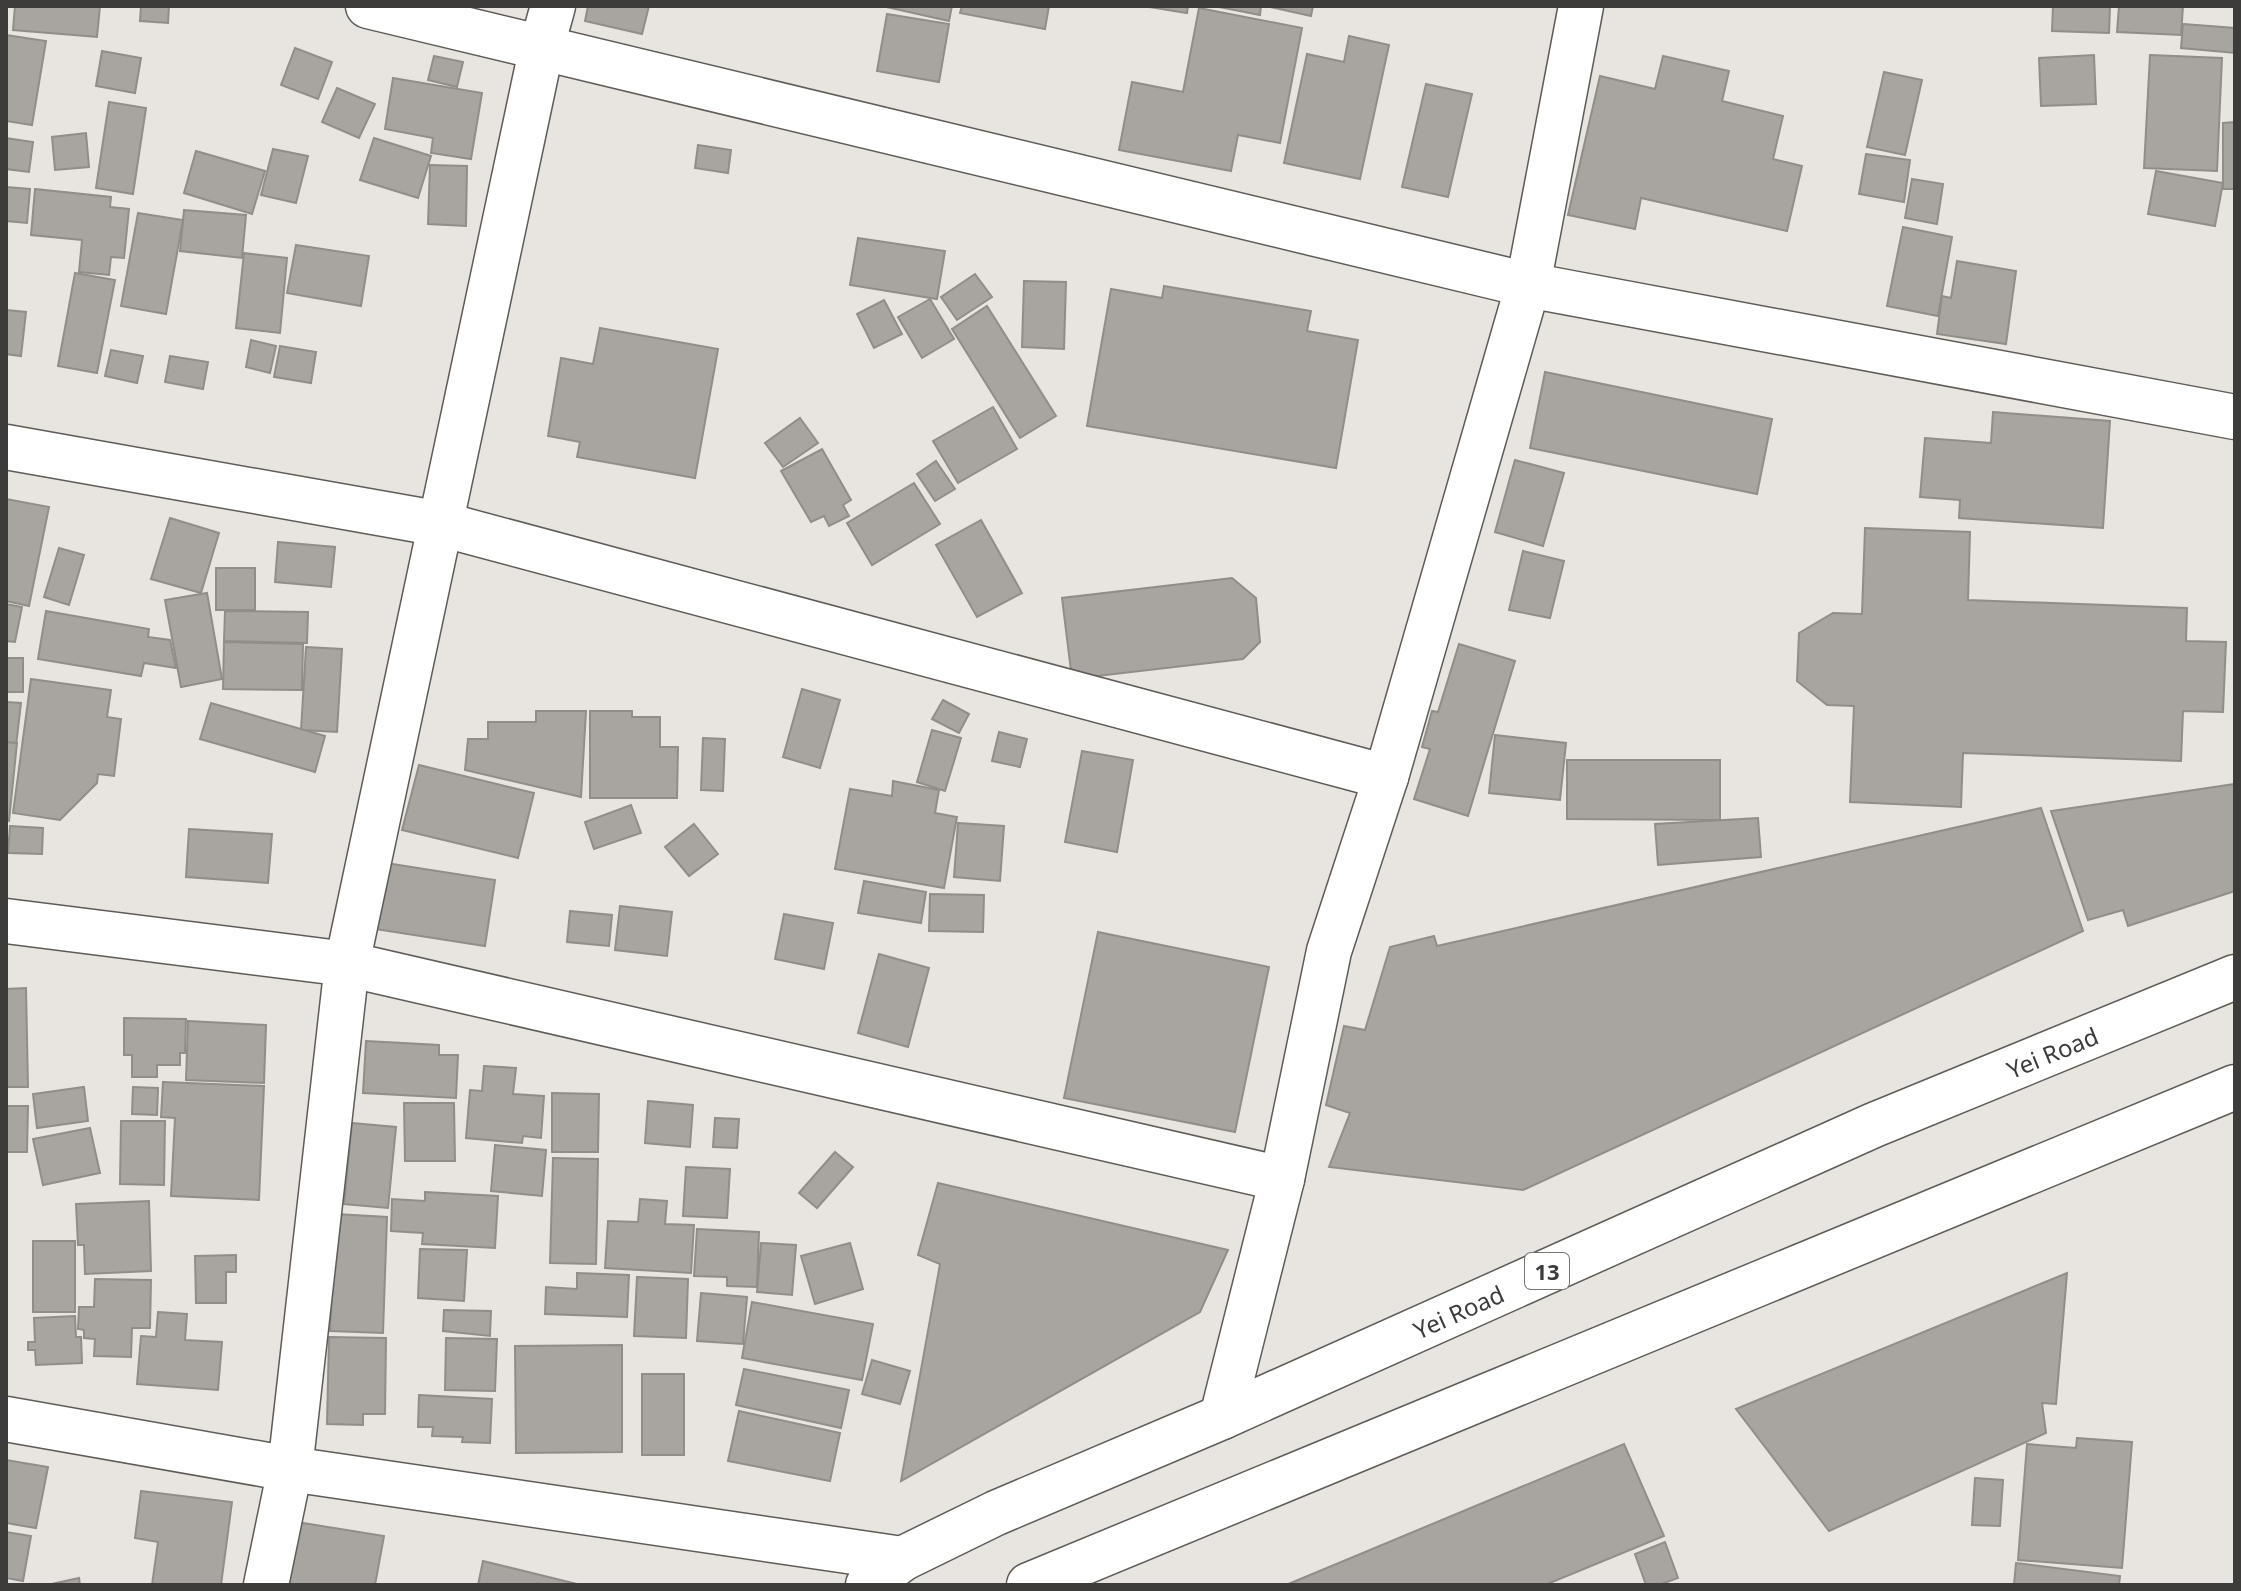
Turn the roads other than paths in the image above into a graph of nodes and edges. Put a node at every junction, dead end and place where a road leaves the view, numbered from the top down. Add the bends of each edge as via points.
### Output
1 (368, 6) edge
2 (1581, 6) edge
3 (547, 26) edge
4 (1528, 285) junction
5 (2235, 417) edge
6 (6, 447) edge
7 (441, 524) junction
8 (1386, 777) junction
9 (6, 921) edge
10 (347, 964) junction
11 (2235, 977) edge
12 (2235, 1087) edge
13 (1282, 1179) junction
14 (1222, 1417) junction
15 (6, 1419) edge
16 (290, 1469) junction
17 (885, 1572) edge
18 (266, 1585) edge
19 (1029, 1585) edge

1 - 3 street
2 - 4 street
3 - 4 street
3 - 7 street
4 - 5 street
4 - 8 street
6 - 7 street
7 - 8 street
7 - 10 street
8 - 13 street via 1329,951
9 - 10 street
10 - 13 street
10 - 16 street
11 - 14 street, Yei Road / 13 via 1874,1125
12 - 19 street
13 - 14 street
14 - 17 street, Yei Road / 13 via 996,1513
15 - 16 street
16 - 17 street
16 - 18 street

